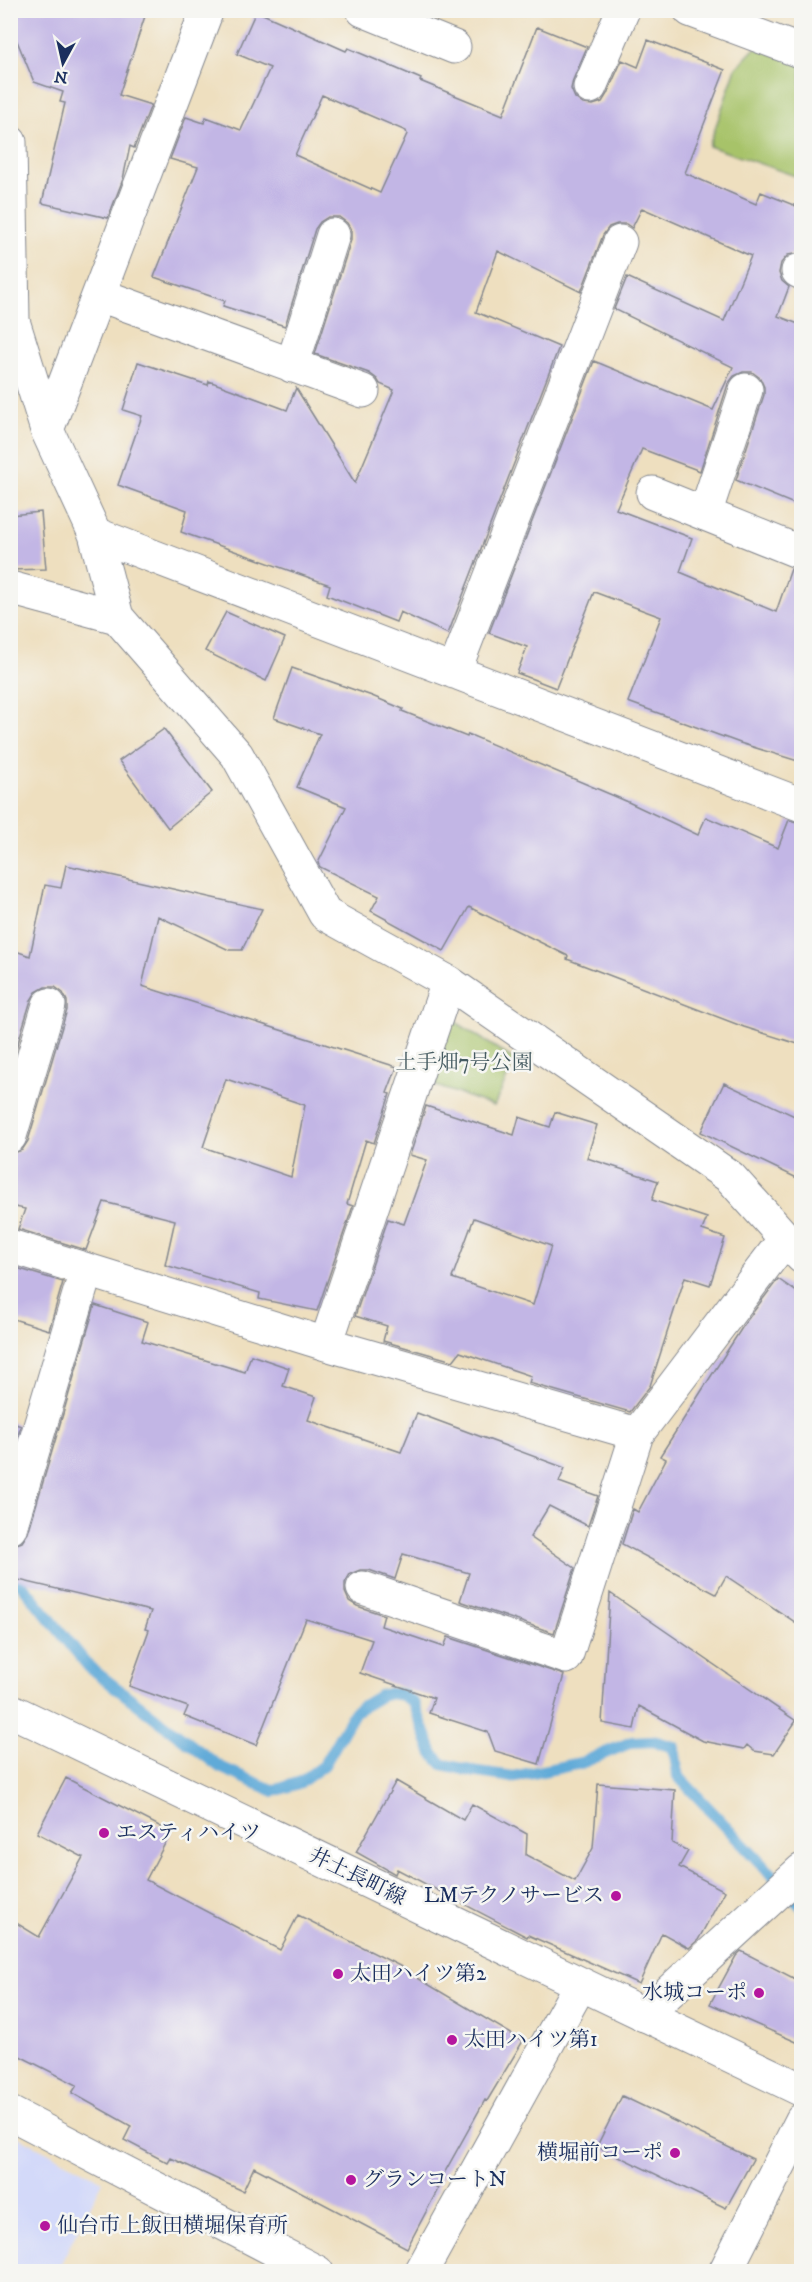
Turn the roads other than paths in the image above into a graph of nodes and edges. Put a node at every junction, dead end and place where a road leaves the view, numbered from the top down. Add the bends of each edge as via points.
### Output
1 (207, 10) edge
2 (363, 10) edge
3 (623, 10) edge
4 (690, 10) edge
5 (454, 47) dead end
6 (801, 52) edge
7 (590, 87) dead end
8 (10, 142) edge
9 (333, 235) dead end
10 (620, 242) dead end
11 (100, 294) junction
12 (12, 321) edge
13 (292, 366) junction
14 (746, 390) dead end
15 (363, 391) dead end
16 (47, 430) junction
17 (653, 493) dead end
18 (705, 514) junction
19 (95, 534) junction
20 (801, 553) edge
21 (10, 588) edge
22 (117, 617) junction
23 (454, 672) junction
24 (800, 801) edge
25 (448, 982) junction
26 (50, 1005) dead end
27 (10, 1136) edge
28 (10, 1246) edge
29 (793, 1248) edge
30 (86, 1271) junction
31 (326, 1344) junction
32 (637, 1434) junction
33 (10, 1528) edge
34 (363, 1588) dead end
35 (10, 1710) edge
36 (801, 1870) edge
37 (580, 1984) junction
38 (644, 2015) junction
39 (801, 2090) edge
40 (10, 2113) edge
41 (801, 2120) edge
42 (317, 2271) edge
43 (421, 2271) edge
44 (725, 2271) edge

1 - 11 street
2 - 5 street
3 - 7 street
4 - 6 street
8 - 12 street
9 - 13 street
10 - 23 street
11 - 13 street
11 - 16 street
12 - 16 street
13 - 15 street
14 - 18 street
16 - 19 street
17 - 18 street
18 - 20 street
19 - 22 street
19 - 23 street
21 - 22 street
22 - 25 street via 237,755 325,914
23 - 24 street
25 - 29 street via 730,1177
25 - 31 street
26 - 27 street
28 - 30 street
29 - 32 street
30 - 31 street
30 - 33 street
31 - 32 street
32 - 34 street via 566,1657
35 - 37 street, 井土長町線
36 - 38 street
37 - 38 street, 井土長町線
37 - 43 street
38 - 39 street, 井土長町線
40 - 42 street
41 - 44 street

